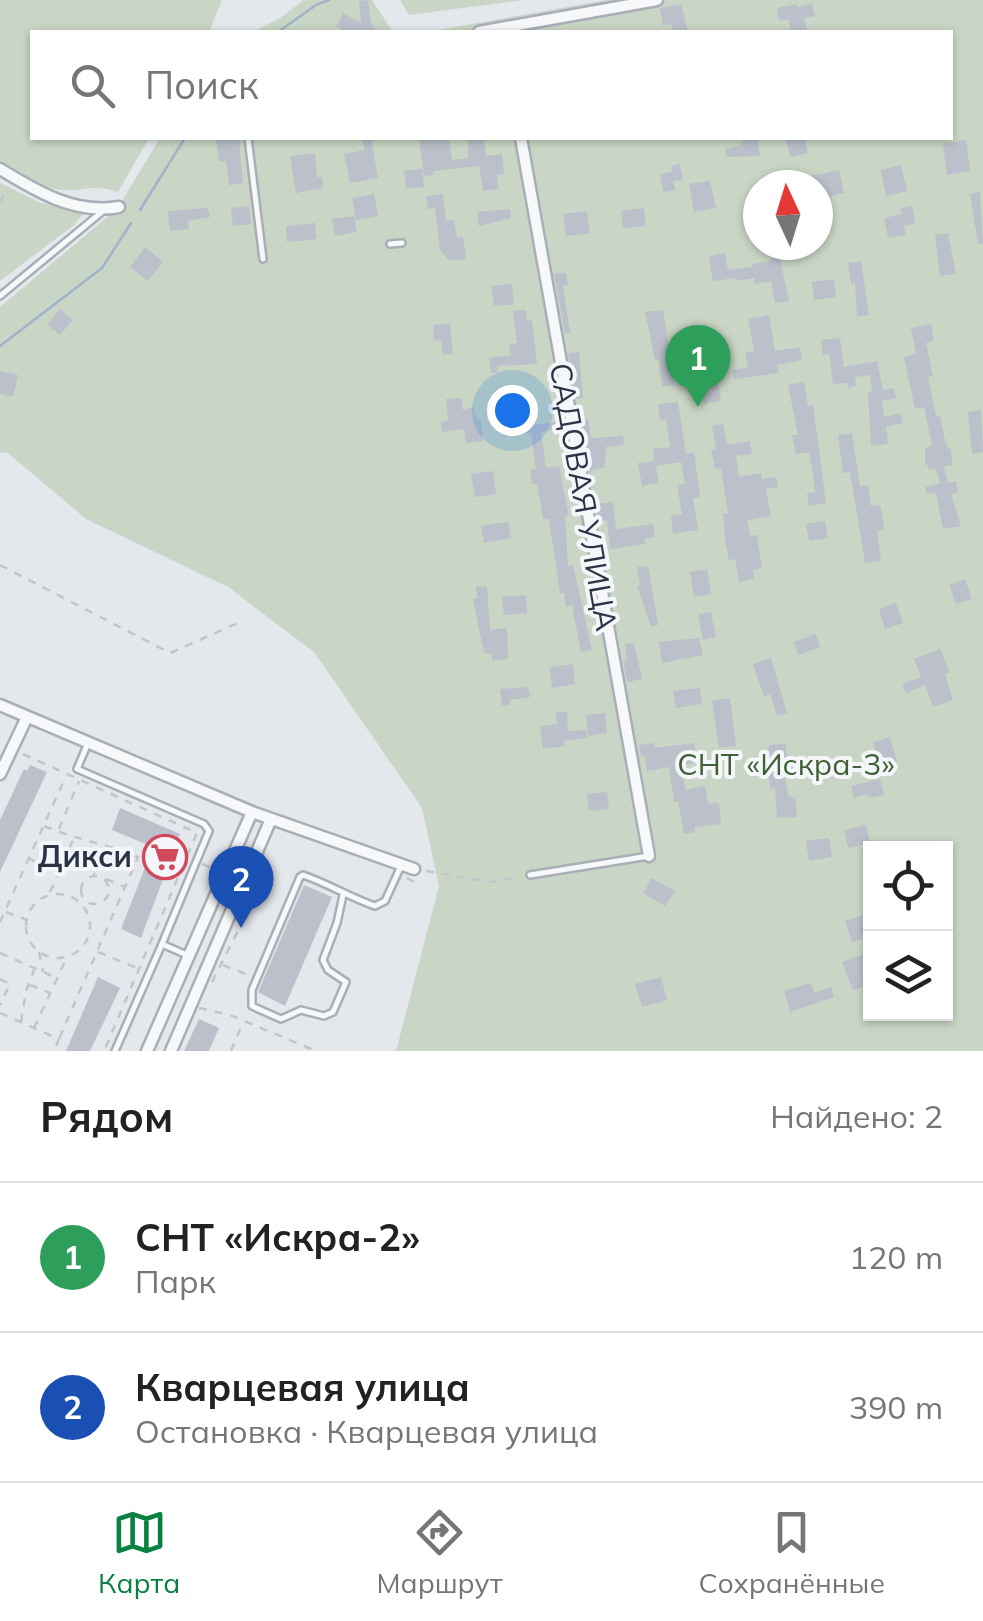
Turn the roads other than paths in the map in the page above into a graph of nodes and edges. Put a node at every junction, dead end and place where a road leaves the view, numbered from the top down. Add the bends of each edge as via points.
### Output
1 (657, 0) edge
2 (508, 30) edge
3 (248, 140) edge
4 (520, 140) edge
5 (0, 169) edge
6 (119, 206) dead end
7 (105, 209) junction
8 (402, 243) dead end
9 (390, 244) dead end
10 (262, 259) dead end
11 (0, 296) edge
12 (0, 705) edge
13 (27, 717) junction
14 (88, 743) junction
15 (0, 774) edge
16 (252, 812) junction
17 (271, 819) junction
18 (649, 856) joint
19 (400, 869) junction
20 (414, 870) road end
21 (530, 876) road end
22 (344, 895) junction
23 (162, 944) junction
24 (189, 956) junction
25 (115, 1051) edge
26 (147, 1051) edge
27 (171, 1051) edge

1 - 2 street
3 - 10 lane
4 - 18 street, САДОВАЯ УЛИЦА
5 - 7 street via 48,198
6 - 7 street
7 - 11 lane
8 - 9 lane
12 - 13 street
13 - 14 street
13 - 15 street
14 - 16 street
14 - 23 lane via 78,769 209,831
16 - 17 street
16 - 24 street
17 - 19 street
17 - 27 street
18 - 21 lane
19 - 20 street
19 - 22 lane via 382,904
22 - 22 lane via 323,960 346,982 330,1016 301,1010 282,1019 252,1006 257,978 300,877
23 - 24 lane
23 - 25 lane
24 - 26 street

